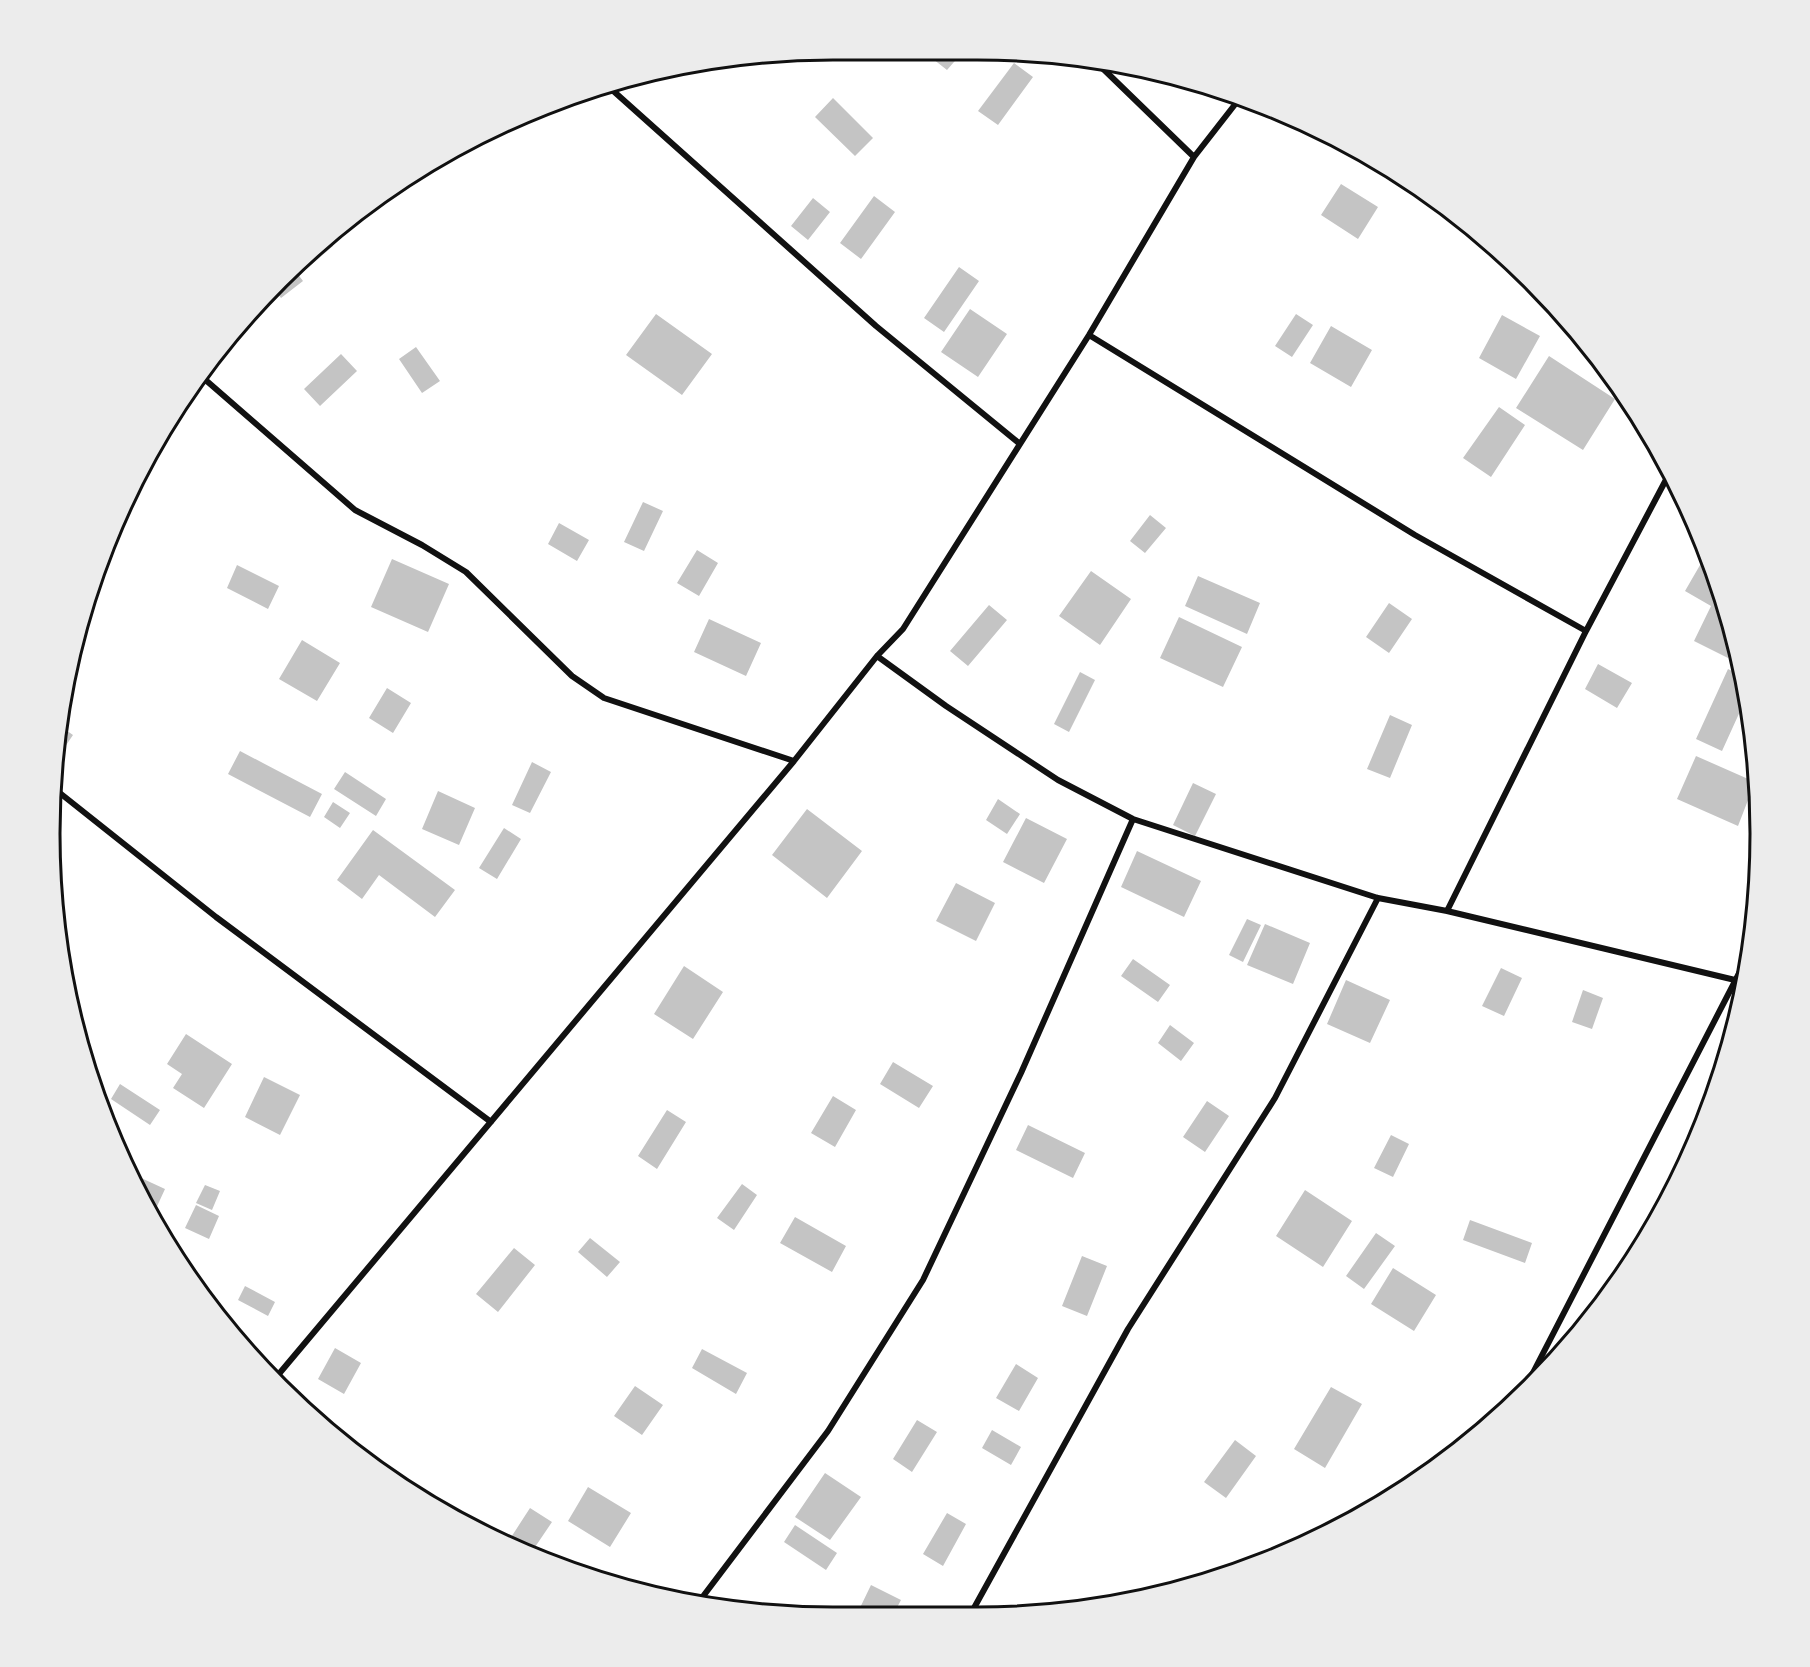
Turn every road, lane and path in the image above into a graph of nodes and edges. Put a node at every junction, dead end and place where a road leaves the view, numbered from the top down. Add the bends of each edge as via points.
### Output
1 (1106, 72) edge
2 (614, 92) edge
3 (1235, 105) edge
4 (1194, 157) junction
5 (1089, 335) junction
6 (207, 381) edge
7 (1020, 444) junction
8 (1665, 482) edge
9 (1586, 631) junction
10 (877, 656) junction
11 (794, 761) junction
12 (62, 794) edge
13 (1133, 819) junction
14 (1378, 898) junction
15 (1448, 911) junction
16 (1735, 980) joint
17 (491, 1122) junction
18 (1536, 1366) edge
19 (280, 1373) edge
20 (704, 1595) edge
21 (975, 1607) edge

1 - 4 street
2 - 7 street via 876,326
3 - 4 street
4 - 5 street
5 - 7 street
5 - 9 street via 1415,535
6 - 11 street via 355,510 466,572 572,676 604,698
7 - 10 street via 903,629
8 - 9 street
9 - 15 street
10 - 11 street
10 - 13 street via 1058,780
11 - 17 street
12 - 17 street via 216,917
13 - 14 street
13 - 20 street via 924,1280 828,1431
14 - 15 street
14 - 21 street via 1275,1098 1128,1329
15 - 16 street
16 - 18 street
17 - 19 street

